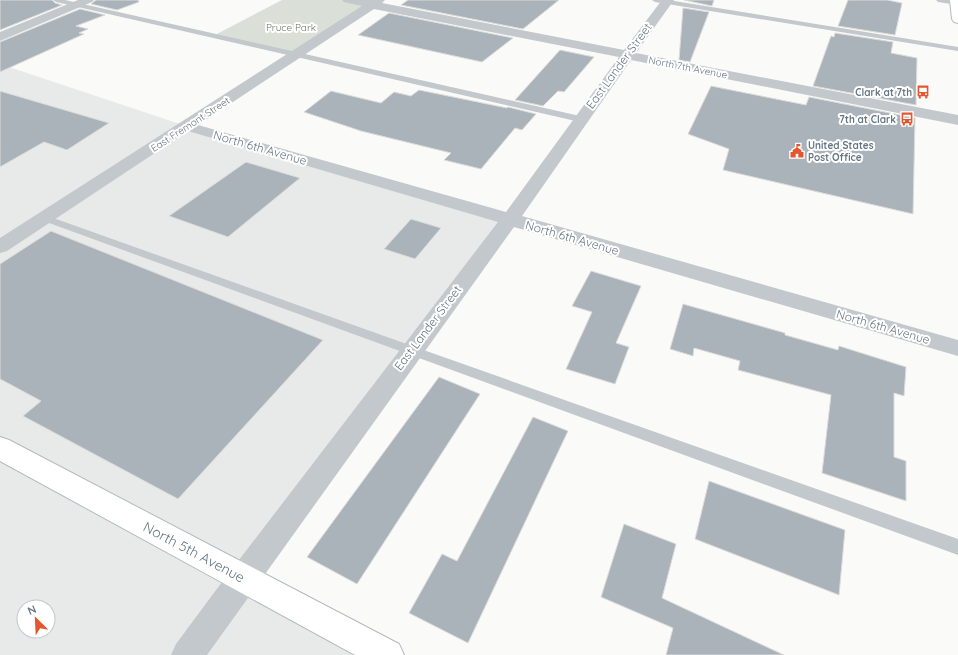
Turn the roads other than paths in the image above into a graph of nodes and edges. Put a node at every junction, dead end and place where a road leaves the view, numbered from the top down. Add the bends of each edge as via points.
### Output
1 (56, 0) edge
2 (348, 0) edge
3 (942, 0) edge
4 (663, 1) edge
5 (82, 2) edge
6 (376, 2) edge
7 (957, 2) edge
8 (958, 19) edge
9 (0, 37) edge
10 (958, 49) edge
11 (296, 55) junction
12 (627, 55) junction
13 (580, 119) junction
14 (958, 120) edge
15 (186, 126) junction
16 (45, 218) junction
17 (509, 220) junction
18 (0, 247) edge
19 (958, 348) edge
20 (410, 351) junction
21 (0, 448) edge
22 (958, 547) edge
23 (244, 578) junction
24 (187, 655) edge
25 (388, 655) edge

1 - 5 lane
2 - 6 street, North 7th Avenue
3 - 7 street
4 - 10 lane
4 - 12 street, East Lander Street
5 - 9 street
5 - 11 lane
6 - 11 street, East Fremont Street
6 - 12 street, North 7th Avenue
7 - 8 main road
11 - 13 lane
11 - 15 street, East Fremont Street
12 - 13 street, East Lander Street
12 - 14 street, North 7th Avenue
13 - 17 street, East Lander Street
15 - 16 street, East Fremont Street
15 - 17 street, North 6th Avenue
16 - 18 street, East Fremont Street
16 - 20 lane
17 - 19 street, North 6th Avenue
17 - 20 street, East Lander Street
20 - 22 lane
20 - 23 street, East Lander Street
21 - 23 main road, North 5th Avenue
23 - 24 street, East Lander Street
23 - 25 main road, North 5th Avenue

